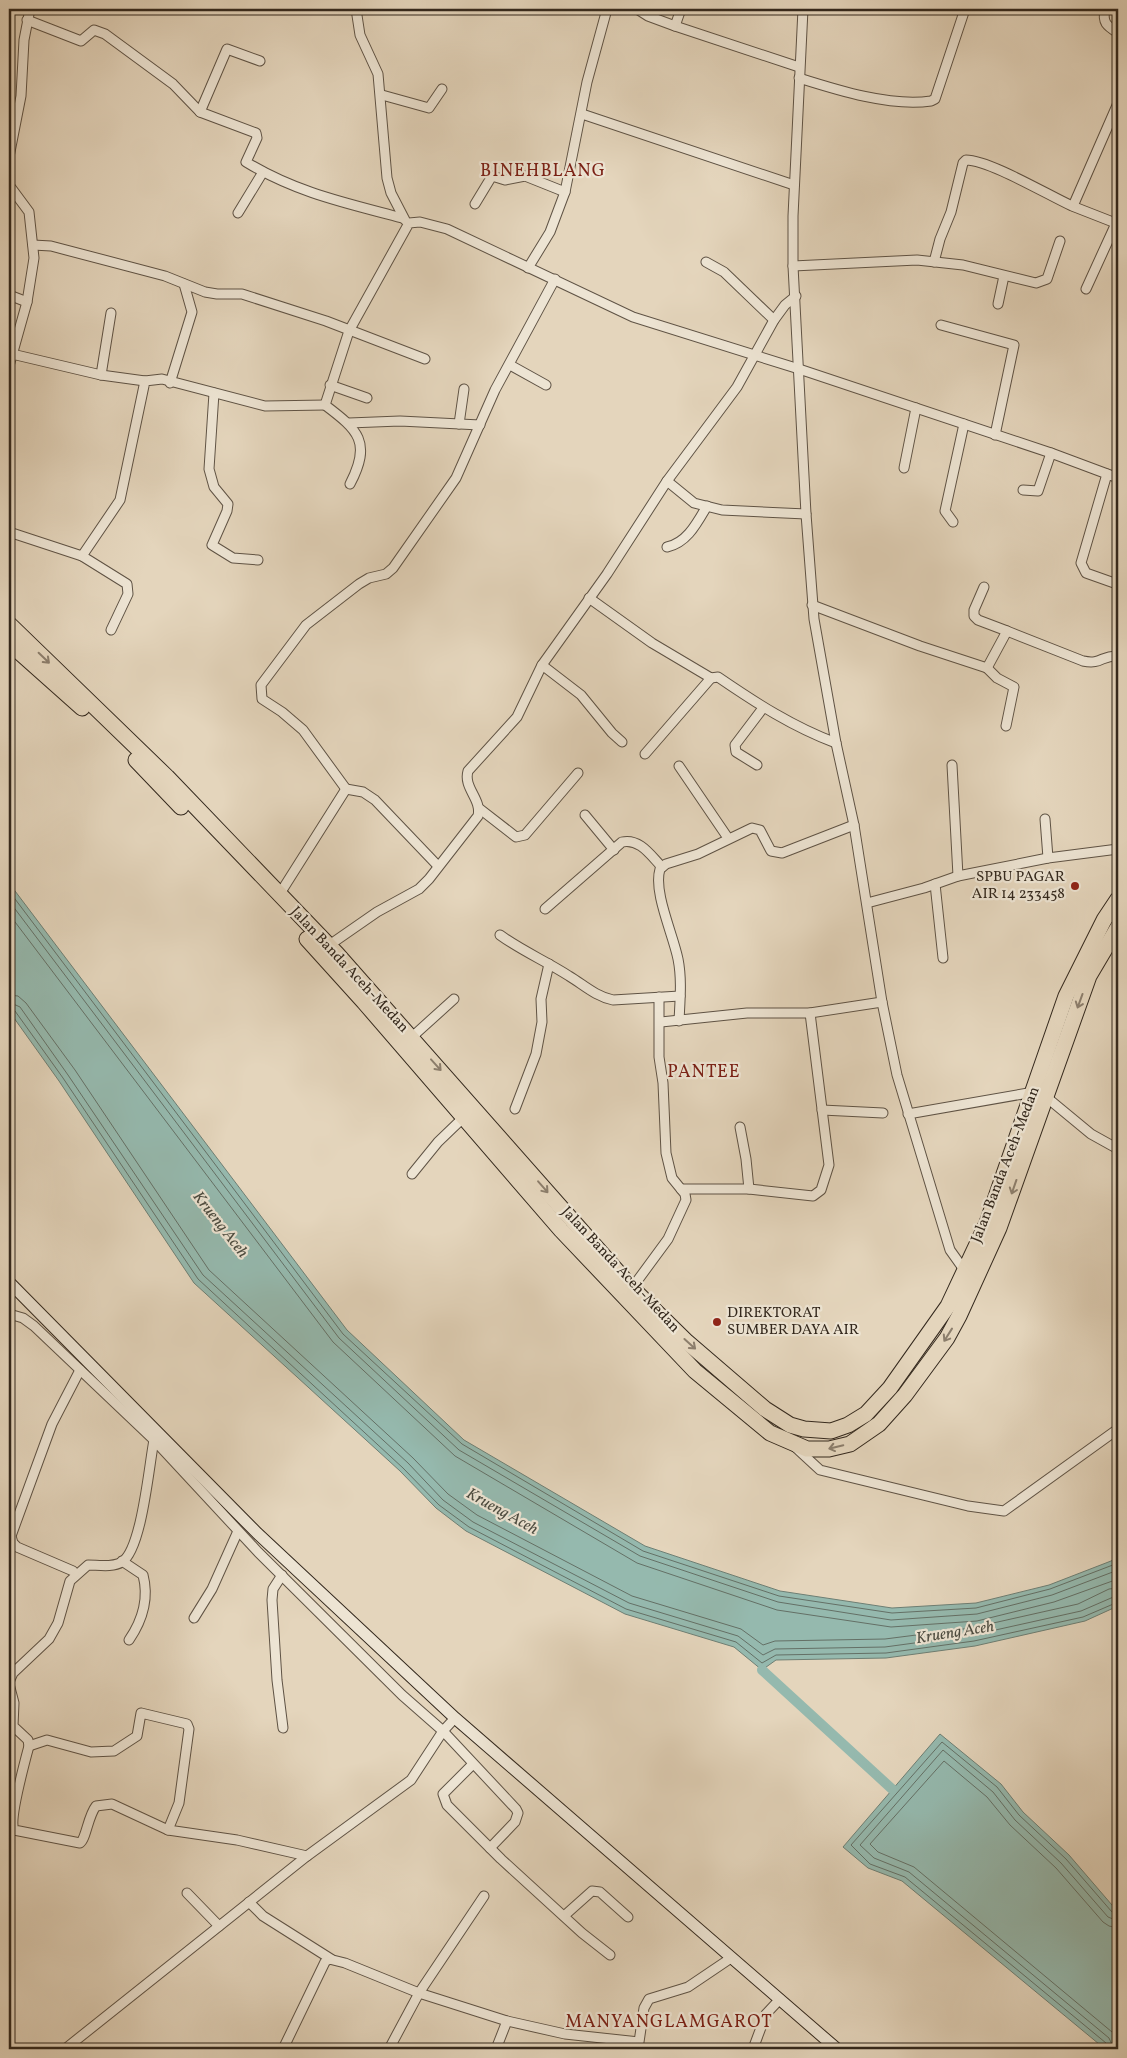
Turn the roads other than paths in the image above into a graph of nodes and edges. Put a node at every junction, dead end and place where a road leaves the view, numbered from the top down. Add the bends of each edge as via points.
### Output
1 (30, 9) edge
2 (356, 9) edge
3 (607, 9) edge
4 (637, 9) edge
5 (681, 9) edge
6 (803, 9) edge
7 (965, 9) edge
8 (1106, 9) edge
9 (27, 20) junction
10 (675, 26) junction
11 (1118, 33) edge
12 (260, 61) dead end
13 (799, 67) junction
14 (799, 78) junction
15 (442, 89) dead end
16 (382, 96) junction
17 (1118, 103) edge
18 (200, 112) junction
19 (582, 114) junction
20 (9, 157) edge
21 (263, 172) junction
22 (9, 184) edge
23 (794, 185) junction
24 (565, 192) junction
25 (475, 204) dead end
26 (1073, 206) junction
27 (238, 213) dead end
28 (405, 220) junction
29 (1118, 222) edge
30 (1060, 241) dead end
31 (33, 246) junction
32 (706, 262) dead end
33 (934, 262) junction
34 (793, 266) junction
35 (528, 268) junction
36 (1004, 276) junction
37 (554, 279) junction
38 (184, 284) junction
39 (1086, 289) dead end
40 (9, 295) edge
41 (796, 296) junction
42 (27, 302) junction
43 (998, 304) dead end
44 (111, 313) dead end
45 (774, 320) junction
46 (942, 325) dead end
47 (349, 331) junction
48 (12, 354) junction
49 (754, 355) junction
50 (425, 359) dead end
51 (9, 366) edge
52 (510, 366) junction
53 (798, 369) junction
54 (101, 375) junction
55 (145, 381) junction
56 (170, 383) junction
57 (546, 385) dead end
58 (330, 386) junction
59 (464, 389) dead end
60 (214, 393) junction
61 (367, 398) dead end
62 (325, 405) junction
63 (916, 408) junction
64 (349, 423) junction
65 (459, 424) junction
66 (964, 424) junction
67 (480, 426) junction
68 (995, 435) junction
69 (1051, 453) junction
70 (904, 468) dead end
71 (1108, 474) junction
72 (1118, 478) edge
73 (667, 481) junction
74 (350, 484) dead end
75 (1023, 490) dead end
76 (707, 506) junction
77 (806, 514) junction
78 (953, 522) dead end
79 (9, 532) edge
80 (666, 547) dead end
81 (82, 556) junction
82 (258, 560) dead end
83 (1117, 584) dead end
84 (984, 587) dead end
85 (589, 598) junction
86 (812, 605) junction
87 (9, 624) edge
88 (111, 630) dead end
89 (1007, 631) junction
90 (9, 643) edge
91 (1118, 656) edge
92 (542, 665) junction
93 (987, 668) junction
94 (711, 678) junction
95 (763, 708) junction
96 (1006, 726) dead end
97 (622, 742) dead end
98 (836, 743) junction
99 (645, 754) dead end
100 (757, 765) dead end
101 (952, 765) dead end
102 (679, 766) dead end
103 (578, 773) dead end
104 (346, 789) junction
105 (480, 809) junction
106 (584, 815) dead end
107 (1045, 819) dead end
108 (854, 825) junction
109 (728, 838) junction
110 (1118, 849) edge
111 (614, 850) junction
112 (1048, 858) junction
113 (438, 866) junction
114 (662, 867) junction
115 (958, 876) junction
116 (935, 884) junction
117 (279, 895) junction
118 (1118, 899) edge
119 (867, 902) junction
120 (545, 909) dead end
121 (1118, 927) edge
122 (500, 935) dead end
123 (328, 946) junction
124 (942, 958) dead end
125 (549, 964) junction
126 (680, 996) junction
127 (659, 997) junction
128 (454, 998) dead end
129 (882, 1002) junction
130 (810, 1013) junction
131 (679, 1020) junction
132 (661, 1022) junction
133 (412, 1037) junction
134 (1040, 1094) junction
135 (515, 1109) dead end
136 (822, 1110) junction
137 (469, 1113) junction
138 (883, 1113) dead end
139 (908, 1114) junction
140 (740, 1127) dead end
141 (1118, 1149) edge
142 (412, 1174) dead end
143 (682, 1189) junction
144 (748, 1189) junction
145 (964, 1270) junction
146 (9, 1282) edge
147 (632, 1288) junction
148 (9, 1314) edge
149 (80, 1370) junction
150 (1118, 1429) edge
151 (154, 1440) junction
152 (793, 1445) junction
153 (238, 1531) junction
154 (10, 1536) edge
155 (122, 1561) junction
156 (73, 1571) dead end
157 (282, 1575) junction
158 (194, 1618) dead end
159 (129, 1640) dead end
160 (9, 1683) edge
161 (455, 1718) junction
162 (283, 1728) dead end
163 (443, 1732) junction
164 (29, 1746) junction
165 (472, 1764) junction
166 (168, 1830) junction
167 (490, 1848) junction
168 (307, 1856) junction
169 (187, 1892) dead end
170 (484, 1896) dead end
171 (250, 1902) junction
172 (564, 1916) junction
173 (628, 1917) dead end
174 (219, 1926) junction
175 (610, 1955) dead end
176 (731, 1958) junction
177 (331, 1959) junction
178 (419, 1993) junction
179 (780, 1999) junction
180 (507, 2021) junction
181 (639, 2045) edge
182 (65, 2049) edge
183 (283, 2049) edge
184 (389, 2049) edge
185 (496, 2049) edge
186 (753, 2049) edge
187 (837, 2049) edge

1 - 9 street
2 - 16 street via 360,35 378,74
3 - 19 street via 587,82
4 - 10 street
5 - 10 street
6 - 13 street
7 - 14 street via 946,71 931,102 883,100
8 - 11 street via 1106,24
9 - 18 street via 81,41 96,29 173,84
9 - 20 street via 21,96
10 - 13 street
12 - 18 street via 227,49
13 - 14 street
14 - 23 street
15 - 16 street via 429,108
16 - 28 street via 387,178
17 - 26 street
18 - 21 street via 256,133 257,138 246,162
19 - 23 street
19 - 24 street
21 - 27 street
21 - 28 street via 314,195
22 - 31 street via 29,212
23 - 34 street
24 - 25 street via 525,176 505,180 492,176
24 - 35 street via 550,232
26 - 29 street
26 - 33 street via 1010,176 966,160
28 - 35 street via 448,230
28 - 47 street
29 - 39 street
30 - 36 street via 1045,281 1036,283
31 - 38 street via 51,246
31 - 42 street via 33,274
32 - 45 street via 724,272
33 - 34 street
33 - 36 street via 963,265
34 - 41 street
35 - 37 street
36 - 43 street
37 - 49 street via 633,317
37 - 52 street
38 - 47 street via 217,294 242,294
38 - 56 street via 192,312
40 - 42 street
41 - 45 street via 784,305
41 - 53 street
42 - 48 street
44 - 54 street
45 - 49 street
46 - 68 street via 1014,345
47 - 50 street
47 - 58 street
48 - 51 street
48 - 54 street
49 - 53 street
49 - 73 street via 732,394
52 - 57 street
52 - 67 street via 495,390
53 - 63 street
53 - 77 street
54 - 55 street
55 - 56 street via 162,379
55 - 81 street via 120,500
56 - 60 street
58 - 61 street
58 - 62 street
59 - 65 street
60 - 62 street via 265,406
60 - 82 street via 209,469 214,486 228,504 212,545 233,558
62 - 64 street
63 - 66 street
63 - 70 street
64 - 65 street
64 - 74 street via 360,440 356,473
65 - 67 street
66 - 68 street
66 - 78 street via 945,511
67 - 104 street via 456,478 390,572 359,584 306,625 260,685 262,699 303,730
68 - 69 street
69 - 71 street
69 - 75 street via 1038,491
71 - 72 street
71 - 83 street via 1081,563 1086,573
73 - 76 street via 694,503
73 - 85 street
76 - 77 street via 722,510
76 - 80 street via 694,528 681,541
77 - 86 street
79 - 81 street
81 - 88 street via 128,586 128,594
84 - 89 street via 974,616
85 - 92 street
85 - 94 street via 652,643
86 - 93 street
86 - 98 street
87 -> 117 highway, Jalan Banda Aceh-Medan via 140,749
89 - 91 street via 1096,664 1110,656
89 - 93 street
90 - 137 highway, Jalan Banda Aceh-Medan via 101,724
92 - 97 street via 582,695
92 - 105 street via 517,717 468,771 467,782
93 - 96 street via 996,678 1014,687
94 - 95 street via 718,677
94 - 99 street
95 - 98 street via 806,732
95 - 100 street via 735,745 736,752
98 - 108 street
101 - 115 street
102 - 109 street
103 - 105 street via 525,835 516,837
104 - 113 street via 362,792 375,800
104 - 117 street
105 - 113 street via 478,816
106 - 111 street
107 - 112 street
108 - 109 street via 782,854 771,851 763,833 756,828
108 - 119 street
109 - 114 street via 698,854
110 - 112 street
111 - 114 street via 622,842 630,840 641,846
111 - 120 street
112 - 115 street
113 - 123 street via 419,889 377,912
114 - 126 street via 658,875 659,887 678,960
115 - 116 street
116 - 119 street
116 - 124 street
117 - 123 highway, Jalan Banda Aceh-Medan
118 - 134 highway, Jalan Banda Aceh-Medan via 1066,996
119 - 129 street
121 -> 134 highway, Jalan Banda Aceh-Medan via 1089,976
122 - 125 street
123 - 133 highway, Jalan Banda Aceh-Medan
125 - 127 street via 603,998
125 - 135 street via 541,999 542,1022 536,1054
126 - 127 street
126 - 131 street
127 - 132 street
128 - 133 street
129 - 130 street
129 - 139 street
130 - 131 street via 747,1013
130 - 136 street
131 - 132 street
132 - 143 street via 658,1048 666,1153 672,1178
133 -> 137 highway, Jalan Banda Aceh-Medan
134 - 139 street
134 - 141 street via 1091,1134
134 - 145 highway, Jalan Banda Aceh-Medan
134 -> 152 highway, Jalan Banda Aceh-Medan via 999,1228 947,1338 879,1424 850,1444 829,1449
136 - 138 street
136 - 144 street via 829,1164 822,1190 813,1196
137 - 142 street via 438,1142
137 -> 147 highway, Jalan Banda Aceh-Medan
137 - 152 highway, Jalan Banda Aceh-Medan via 567,1237 695,1371 770,1433
139 - 145 street via 950,1250
140 - 144 street
143 - 144 street
143 - 147 street via 685,1204 668,1239
147 -> 145 highway, Jalan Banda Aceh-Medan via 687,1342 765,1409 790,1425 831,1431 866,1414 890,1388 948,1306
146 - 161 street via 258,1533
148 - 149 street via 34,1326
149 - 151 street
149 - 154 street via 52,1424
150 - 152 street via 1004,1511 968,1506 827,1472 811,1464
151 - 153 street
151 - 155 street via 137,1535
153 - 157 street
153 - 158 street via 212,1589
154 - 156 street via 17,1547
155 - 159 street via 142,1575 146,1589 137,1627
155 - 160 street via 108,1566 88,1565 70,1581 58,1623 49,1638 12,1673
157 - 162 street via 273,1589 272,1600
157 - 163 street
160 - 164 street via 14,1703 13,1726 28,1740
161 - 163 street
161 - 176 street
163 - 165 street
163 - 168 street via 411,1780
164 - 166 street via 13,1818 14,1830 80,1843 92,1811 103,1803 112,1804
164 - 166 street via 47,1740 92,1752 114,1751 137,1736 141,1713 187,1724 180,1796
165 - 167 street via 518,1814 515,1822
165 - 167 street via 447,1788 444,1800
166 - 168 street via 246,1842
167 - 172 street
168 - 171 street
169 - 174 street
170 - 178 street
171 - 174 street
171 - 177 street via 263,1916
172 - 173 street via 589,1892 596,1891
172 - 175 street
174 - 182 street
176 - 179 street
176 - 181 street via 688,1987 649,1999 644,2008
177 - 178 street
177 - 183 street via 325,1962
178 - 180 street
178 - 184 street
179 - 186 street via 766,2014
179 - 187 street
180 - 181 street
180 - 185 street

